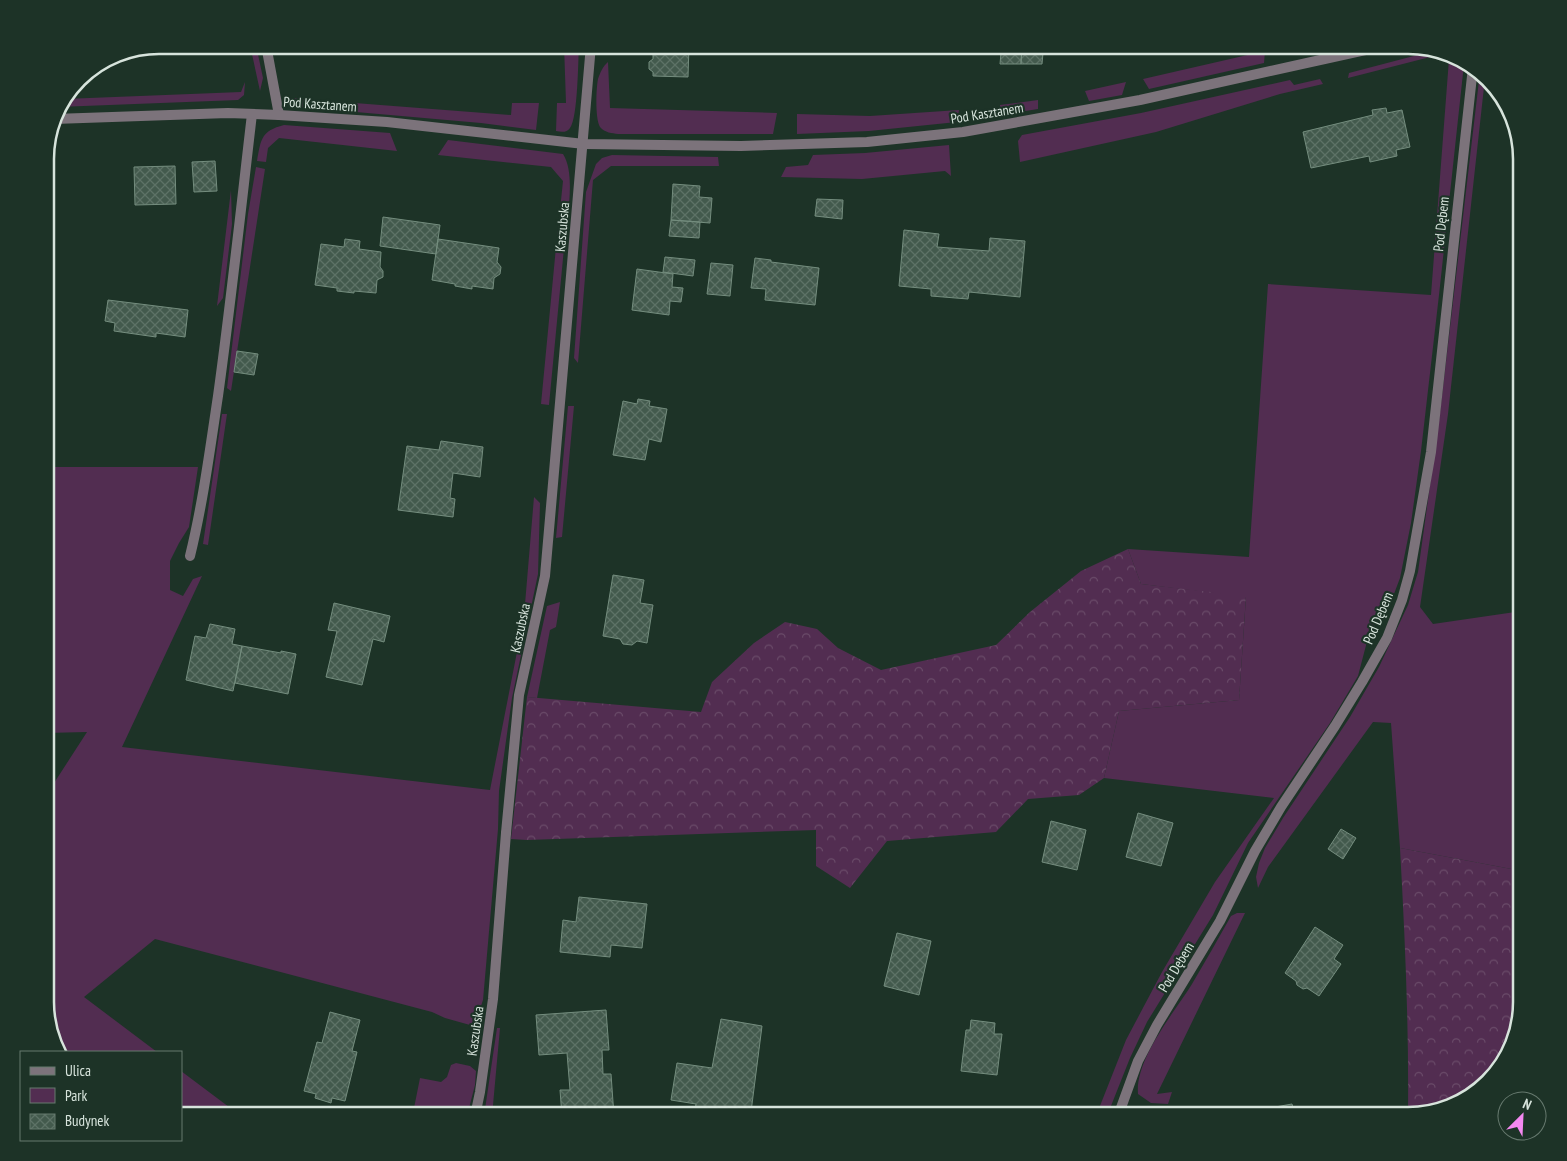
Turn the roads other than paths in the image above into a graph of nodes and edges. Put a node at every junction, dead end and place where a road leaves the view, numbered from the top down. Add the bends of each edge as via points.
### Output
1 (268, 54) edge
2 (590, 54) edge
3 (1347, 54) edge
4 (1472, 76) edge
5 (252, 114) junction
6 (279, 115) junction
7 (62, 119) edge
8 (584, 144) junction
9 (190, 556) dead end
10 (477, 1107) edge
11 (1121, 1107) edge

1 - 6 street
2 - 8 street
3 - 8 street, Pod Kasztanem via 1140,100 963,132 867,142 741,146
4 - 11 street, Pod Dębem via 1431,452 1402,600 1387,638 1362,682 1272,822 1220,921 1157,1025 1138,1061
5 - 6 street, Pod Kasztanem
5 - 7 street, Pod Kasztanem
5 - 9 street via 220,382
6 - 8 street, Pod Kasztanem via 387,122
8 - 10 street, Kaszubska via 545,576 520,695 493,999

